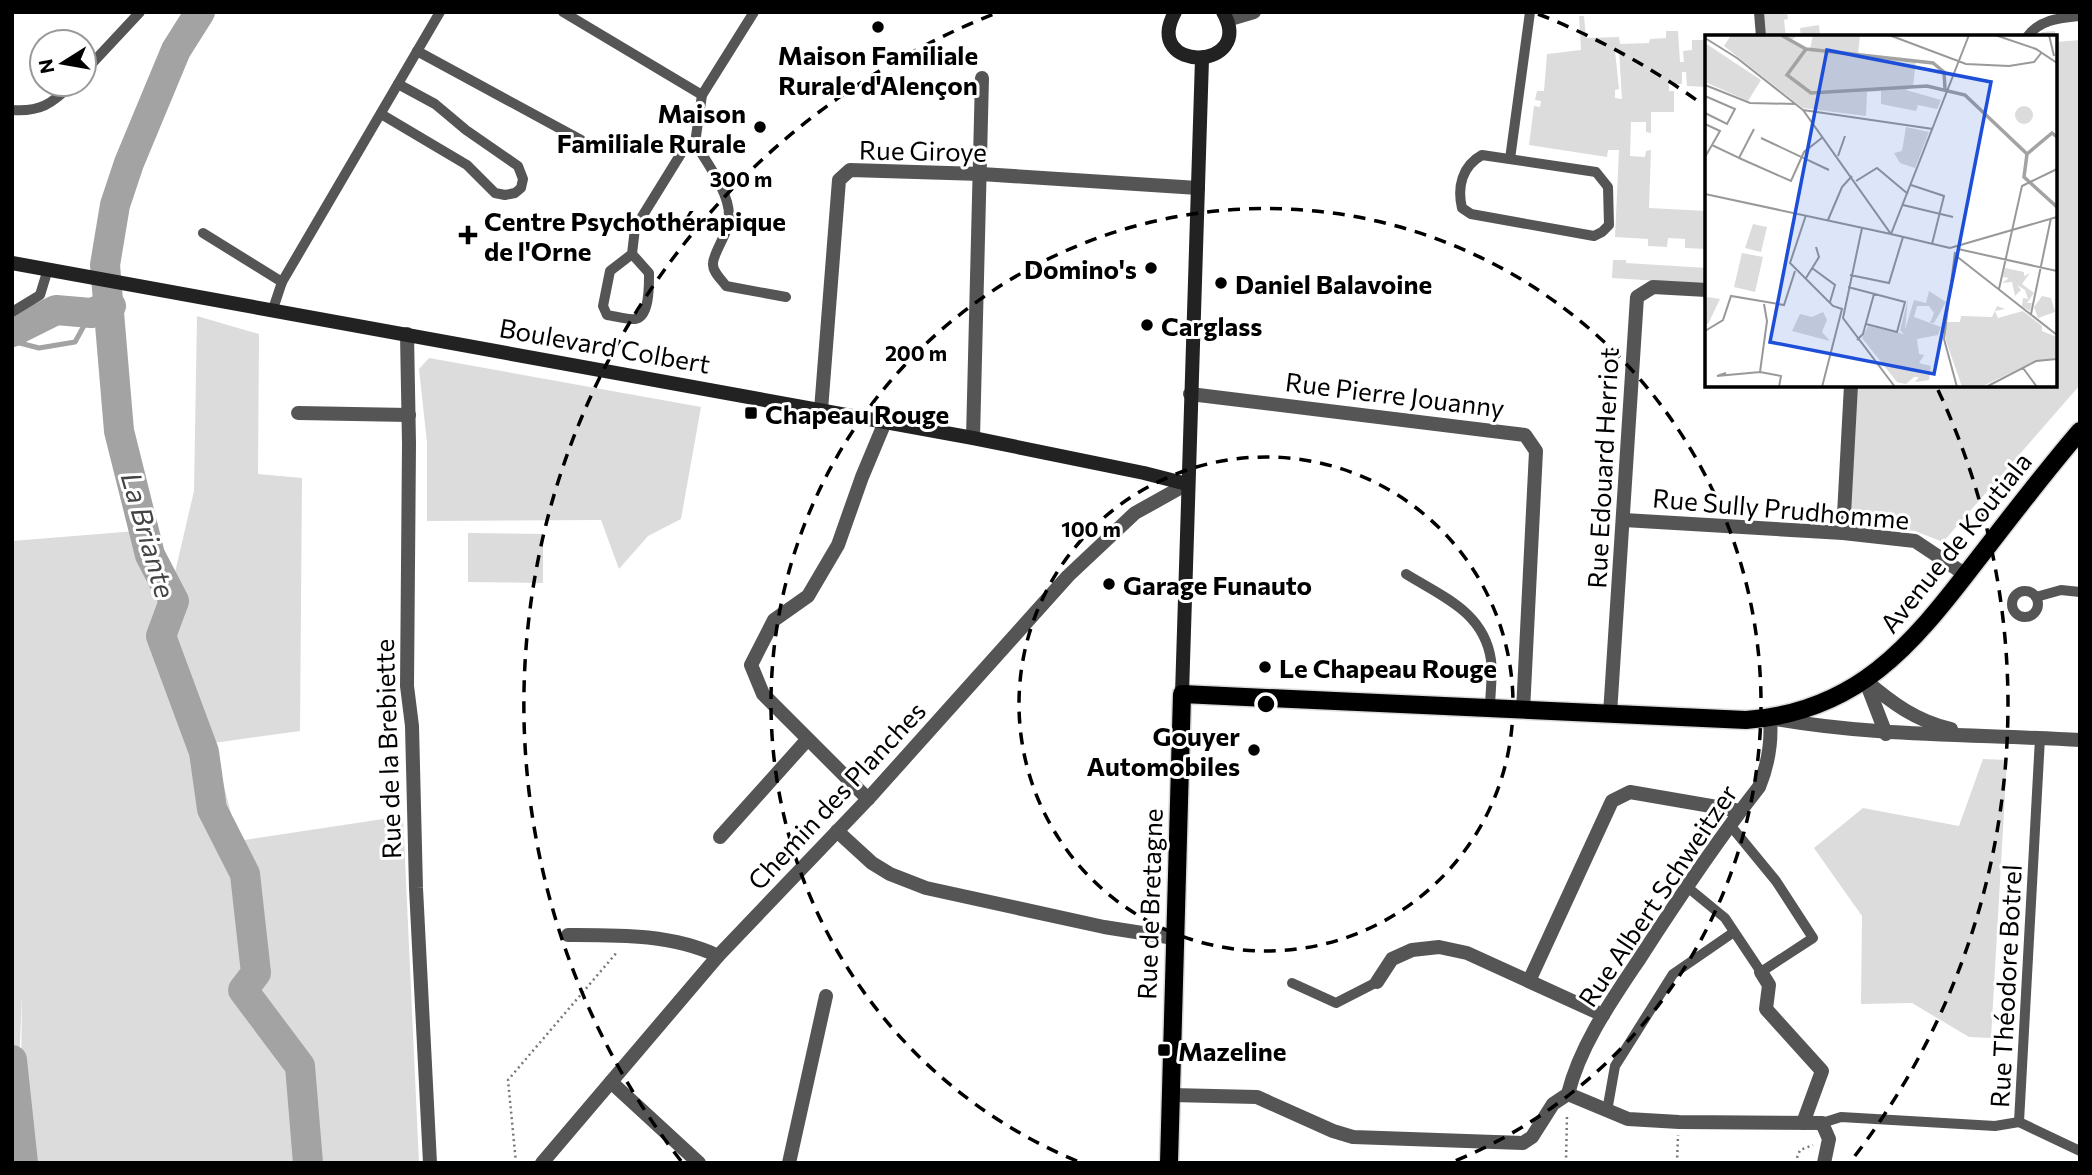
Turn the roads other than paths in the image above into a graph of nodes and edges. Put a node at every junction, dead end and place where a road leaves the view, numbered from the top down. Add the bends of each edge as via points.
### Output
1 (139, 12) edge
2 (440, 12) edge
3 (754, 12) edge
4 (1530, 12) edge
5 (1759, 12) edge
6 (1247, 13) edge
7 (569, 14) edge
8 (1169, 15) edge
9 (1225, 16) edge
10 (2080, 16) edge
11 (1760, 35) edge
12 (2030, 35) edge
13 (417, 51) junction
14 (98, 57) edge
15 (1202, 59) junction
16 (982, 78) dead end
17 (398, 84) junction
18 (702, 95) junction
19 (55, 98) edge
20 (12, 110) edge
21 (381, 114) junction
22 (582, 140) dead end
23 (695, 143) junction
24 (1510, 159) junction
25 (981, 174) junction
26 (1198, 188) junction
27 (203, 233) dead end
28 (632, 254) junction
29 (12, 263) edge
30 (48, 269) junction
31 (282, 282) junction
32 (1705, 290) edge
33 (786, 297) dead end
34 (273, 309) junction
35 (12, 312) edge
36 (407, 334) junction
37 (1851, 387) edge
38 (1190, 394) junction
39 (821, 410) junction
40 (298, 413) dead end
41 (409, 415) junction
42 (884, 422) junction
43 (2080, 430) edge
44 (973, 438) junction
45 (1187, 484) junction
46 (1624, 520) junction
47 (1843, 533) junction
48 (1406, 575) dead end
49 (1966, 575) junction
50 (2080, 592) edge
51 (2036, 597) dead end
52 (1866, 680) junction
53 (1182, 694) junction
54 (1490, 709) junction
55 (1523, 710) junction
56 (1610, 715) junction
57 (1770, 718) junction
58 (1886, 734) junction
59 (1983, 736) junction
60 (2040, 738) junction
61 (807, 740) junction
62 (2080, 740) edge
63 (868, 799) junction
64 (1740, 811) junction
65 (1730, 825) junction
66 (837, 831) junction
67 (720, 838) dead end
68 (1686, 886) junction
69 (1734, 932) junction
70 (568, 935) dead end
71 (1174, 937) junction
72 (718, 956) junction
73 (1761, 972) junction
74 (1530, 981) junction
75 (1377, 982) joint
76 (1292, 983) dead end
77 (826, 996) dead end
78 (1603, 1015) junction
79 (611, 1082) junction
80 (1568, 1094) junction
81 (1171, 1095) junction
82 (1607, 1111) junction
83 (2019, 1122) junction
84 (1803, 1123) junction
85 (1822, 1123) junction
86 (2080, 1151) edge
87 (430, 1163) edge
88 (542, 1163) edge
89 (699, 1163) edge
90 (789, 1163) edge
91 (1169, 1163) edge
92 (1825, 1163) edge

1 - 14 lane
2 - 13 lane
3 - 18 lane
4 - 24 lane
5 - 11 lane
6 - 9 street
7 - 18 lane
8 - 15 main road via 1170,37 1176,48
9 - 15 main road via 1227,37 1222,48
10 - 12 lane via 2040,24
13 - 17 lane
13 - 22 lane
15 - 26 main road, Rue de Bretagne
16 - 25 street
17 - 21 lane
17 - 21 lane via 435,104 518,166 521,188 505,195 495,193 467,165
18 - 23 lane
19 - 20 lane via 33,111
21 - 31 lane
23 - 28 lane via 682,152 635,228
23 - 33 lane via 720,185 730,216 713,263 715,272 726,286
24 - 24 lane via 1482,155 1473,160 1464,170 1459,194 1462,208 1471,214 1594,236 1609,225 1608,187 1596,172
25 - 26 street, Rue Giroye
25 - 39 street, Rue Giroye via 850,170 839,180
25 - 44 street
26 - 38 main road, Rue de Bretagne
27 - 31 lane
28 - 28 lane via 649,273 645,308 636,319 607,315 603,306 611,271
29 - 30 main road, Boulevard Colbert
30 - 34 main road, Boulevard Colbert
30 - 35 lane via 40,295
31 - 34 lane
32 - 46 street, Rue Edouard Herriot via 1653,287 1637,297
34 - 36 main road, Boulevard Colbert
36 - 39 main road, Boulevard Colbert
36 - 41 street, Rue de la Brebiette
37 - 47 street
38 - 45 main road, Rue de Bretagne
38 - 55 street, Rue Pierre Jouanny via 1525,435 1536,451
39 - 42 main road, Boulevard Colbert
40 - 41 street
41 - 87 street, Rue de la Brebiette via 407,686
42 - 44 main road, Boulevard Colbert
42 - 61 street via 838,545 808,596 774,620 751,666 763,694
43 - 49 main road, Avenue de Koutiala
44 - 45 main road, Boulevard Colbert
45 - 53 main road, Rue de Bretagne
45 - 63 street, Chemin des Planches via 1135,513 1069,576
46 - 47 street, Rue Sully Prudhomme
46 - 56 street, Rue Edouard Herriot
47 - 49 street, Rue Sully Prudhomme via 1915,541
48 - 54 lane via 1466,610 1480,627 1491,662
49 - 52 main road, Avenue de Koutiala via 1895,658
50 - 51 lane via 2060,590
52 - 57 main road, Avenue de Koutiala via 1827,702
52 - 58 street
52 - 59 street via 1918,719
53 - 54 main road, Avenue de Koutiala
53 - 71 main road, Rue de Bretagne
54 - 55 main road, Avenue de Koutiala
55 - 56 main road, Avenue de Koutiala
56 - 57 main road, Avenue de Koutiala
57 - 58 street
57 - 64 street, Rue Albert Schweitzer via 1765,771
58 - 59 street
59 - 60 street
60 - 62 street
60 - 83 lane, Rue Théodore Botrel
61 - 63 street
61 - 67 street
63 - 66 street, Chemin des Planches
64 - 65 street, Rue Albert Schweitzer
64 - 74 street via 1630,792 1612,801
65 - 68 street, Rue Albert Schweitzer
65 - 73 lane via 1814,937
66 - 71 street via 872,863 926,888 1094,925
66 - 72 street, Chemin des Planches
68 - 69 lane via 1725,918
68 - 78 street, Rue Albert Schweitzer
69 - 73 lane
69 - 82 lane via 1673,974 1615,1066
70 - 72 street via 645,936
71 - 81 main road, Rue de Bretagne
72 - 79 street, Chemin des Planches
73 - 84 street via 1769,985 1766,1009 1822,1071
74 - 75 street via 1467,953 1439,947 1412,950 1392,960
74 - 78 street
75 - 76 lane via 1336,1003
77 - 90 street
78 - 80 street, Rue Albert Schweitzer via 1573,1071
79 - 88 street, Chemin des Planches
79 - 89 street
80 - 81 street via 1553,1104 1523,1143 1353,1137 1257,1097
80 - 82 street
81 - 91 main road, Rue de Bretagne
82 - 84 street via 1628,1118 1679,1122
83 - 85 lane, Rue Théodore Botrel via 1995,1126 1841,1117
83 - 86 lane
84 - 85 street
85 - 92 street via 1829,1139

